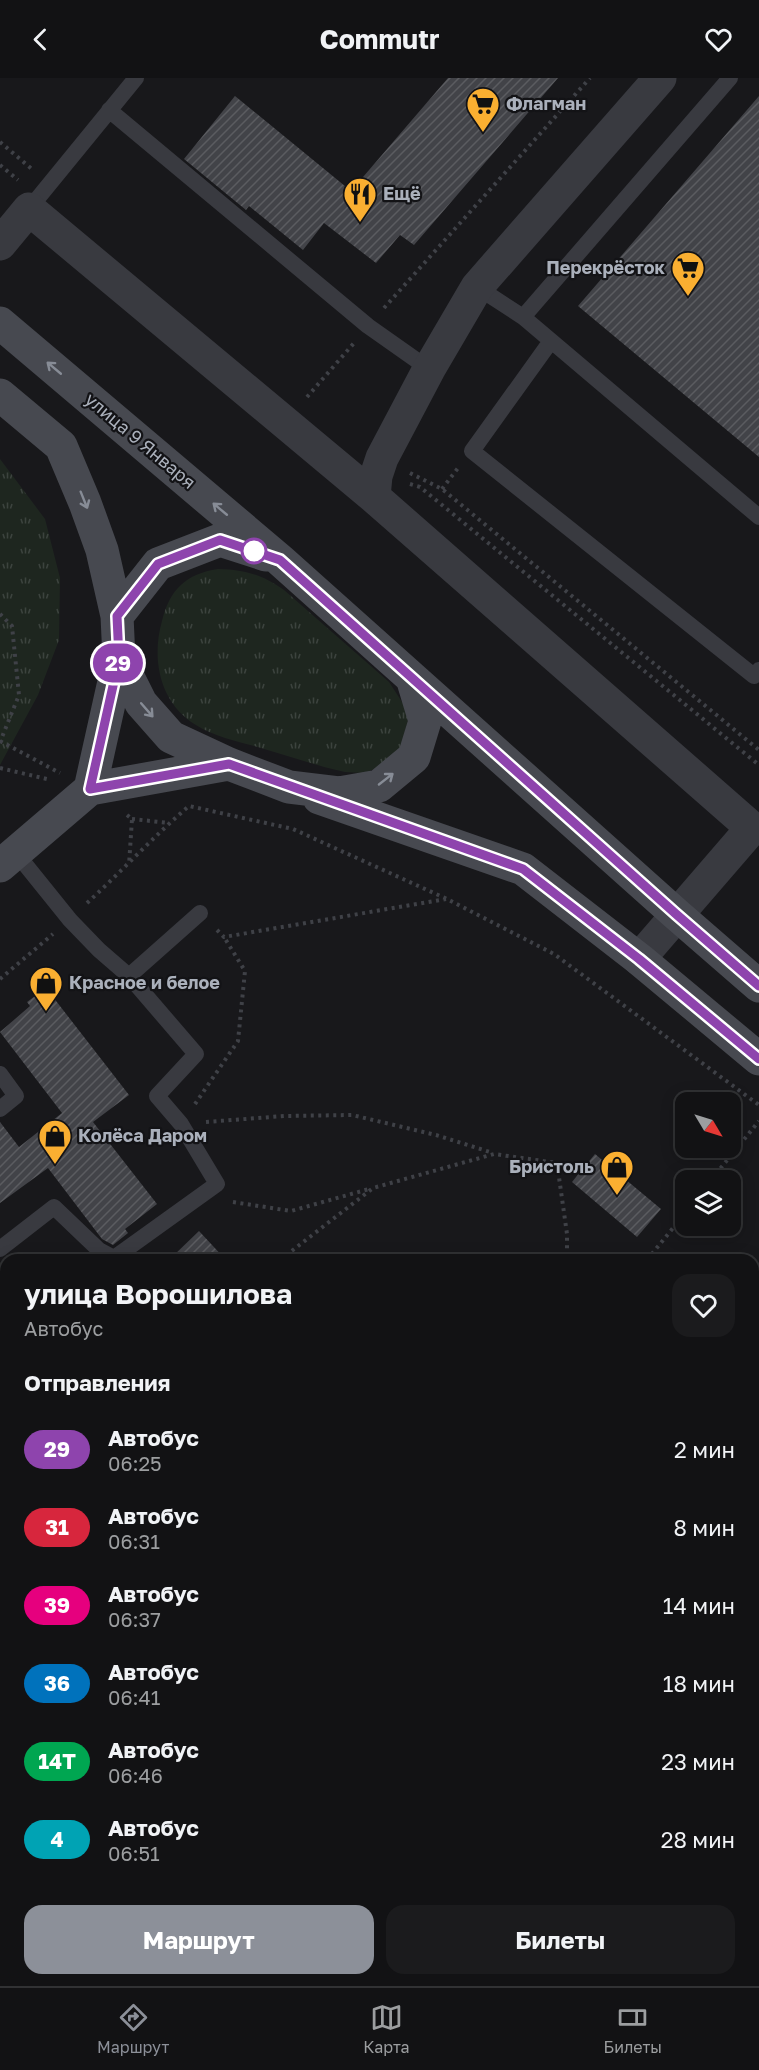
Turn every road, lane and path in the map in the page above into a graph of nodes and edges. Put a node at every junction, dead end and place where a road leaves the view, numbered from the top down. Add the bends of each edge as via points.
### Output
1 (136, 78) edge
2 (590, 78) edge
3 (660, 78) edge
4 (730, 78) edge
5 (109, 110) junction
6 (0, 142) edge
7 (39, 196) junction
8 (0, 244) edge
9 (477, 287) junction
10 (524, 317) junction
11 (0, 323) edge
12 (368, 326) junction
13 (551, 341) junction
14 (429, 369) junction
15 (0, 395) edge
16 (307, 397) dead end
17 (442, 489) dead end
18 (374, 497) junction
19 (759, 517) edge
20 (280, 560) junction
21 (0, 614) edge
22 (117, 616) junction
23 (119, 659) junction
24 (759, 670) edge
25 (412, 678) junction
26 (0, 742) edge
27 (759, 750) edge
28 (229, 764) junction
29 (0, 768) edge
30 (289, 787) junction
31 (90, 789) junction
32 (132, 819) dead end
33 (169, 823) junction
34 (755, 825) edge
35 (8, 860) edge
36 (447, 899) junction
37 (200, 913) joint
38 (676, 914) junction
39 (70, 920) junction
40 (224, 937) junction
41 (639, 959) junction
42 (129, 976) junction
43 (0, 980) edge
44 (759, 986) edge
45 (759, 1059) edge
46 (0, 1074) edge
47 (759, 1105) edge
48 (0, 1109) edge
49 (759, 1121) edge
50 (181, 1124) junction
51 (494, 1154) junction
52 (719, 1170) edge
53 (373, 1188) junction
54 (200, 1197) junction
55 (675, 1226) edge
56 (0, 1249) edge
57 (106, 1254) edge
58 (120, 1254) edge
59 (288, 1254) edge
60 (567, 1254) edge
61 (652, 1254) edge

1 - 5 lane
2 - 12 path
3 - 9 street
4 - 10 lane
5 - 7 lane
5 - 12 lane
6 - 7 path
7 - 8 street
7 - 18 street
9 - 10 lane
9 - 14 street
10 - 13 lane
20 -> 11 main road, улица 9 Января
12 - 14 lane
12 - 16 path
13 - 19 lane
13 - 24 lane via 472,451 754,676
14 - 18 street via 382,458
15 -> 22 main road via 61,446 102,550
17 - 27 path
18 - 34 street
20 - 22 main road via 220,540 158,564
20 - 25 main road, улица 9 Января
21 - 26 path via 12,626 20,695
22 - 23 main road
23 -> 28 main road via 141,703 171,736
23 - 31 main road
30 -> 25 main road via 339,793 379,786 414,757 425,721
25 - 38 main road
28 - 30 main road
28 - 31 main road
29 - 31 path
30 - 41 main road via 523,869
31 - 35 main road
32 - 33 path
33 - 36 path via 189,806 293,829
33 - 39 path
34 - 38 street
35 - 39 lane
36 - 40 path
36 - 47 path via 554,954
37 - 40 path
37 - 42 lane
38 - 41 street
38 - 44 main road
39 - 42 lane
39 - 43 path
40 - 50 path via 245,971 238,1041
41 - 45 main road
42 - 50 lane via 196,1054 158,1096
46 - 48 lane via 16,1096
49 - 52 path
50 - 51 path via 352,1115
50 - 54 lane via 217,1184
51 - 53 path
51 - 60 path via 557,1163
53 - 54 path via 291,1211
53 - 59 path
54 - 58 lane
55 - 61 path
56 - 57 lane via 54,1207

